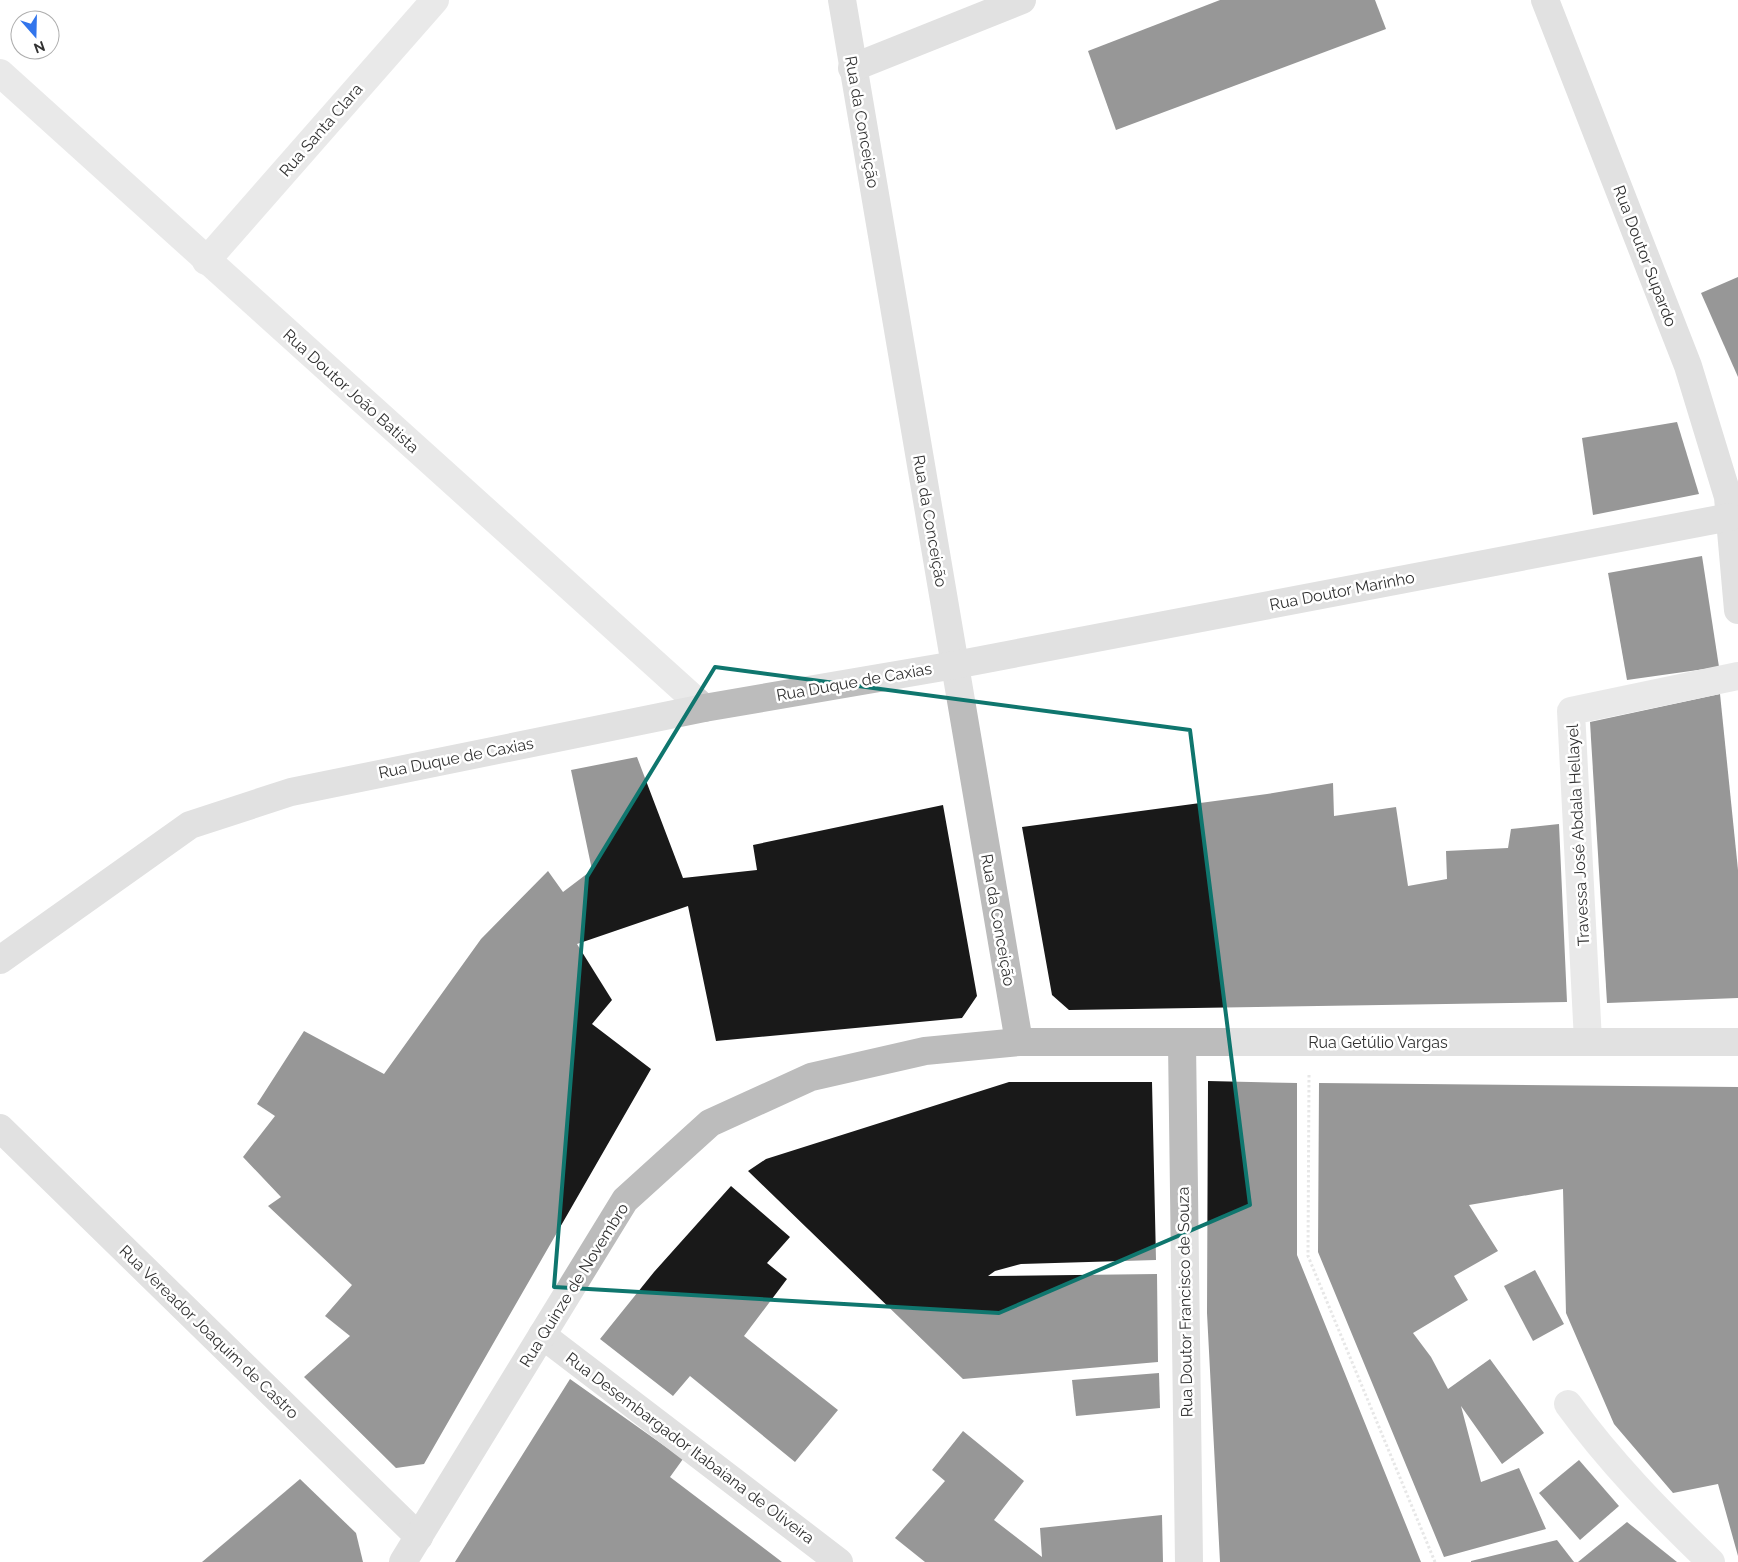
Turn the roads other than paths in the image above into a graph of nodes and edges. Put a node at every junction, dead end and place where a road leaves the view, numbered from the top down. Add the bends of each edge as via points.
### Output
1 (435, 0) edge
2 (842, 0) edge
3 (1022, 0) edge
4 (1545, 0) edge
5 (852, 68) junction
6 (0, 74) edge
7 (206, 261) junction
8 (1730, 517) junction
9 (1735, 550) edge
10 (1738, 610) edge
11 (955, 665) junction
12 (1738, 676) edge
13 (704, 708) junction
14 (0, 960) edge
15 (1588, 1041) junction
16 (1019, 1042) junction
17 (1738, 1042) edge
18 (1182, 1043) junction
19 (0, 1128) edge
20 (542, 1335) junction
21 (1568, 1404) dead end
22 (419, 1537) junction
23 (403, 1562) edge
24 (838, 1562) edge
25 (1189, 1562) edge
26 (1711, 1562) edge

1 - 7 street, Rua Santa Clara
2 - 5 main road, Rua da Conceição
3 - 5 main road
4 - 8 main road, Rua Doutor Supardo via 1688,366 1728,497
5 - 11 main road, Rua da Conceição
6 - 7 street, Rua Doutor João Batista
7 - 13 street, Rua Doutor João Batista
8 - 9 main road, Rua Doutor Supardo
8 - 11 main road, Rua Doutor Marinho
9 - 10 main road, Rua Doutor Supardo
11 - 13 main road, Rua Duque de Caxias
11 - 16 main road, Rua da Conceição
12 - 15 street, Travessa José Abdala Hellayel via 1571,710
13 - 14 main road, Rua Duque de Caxias via 291,792 190,825
15 - 17 main road, Rua Getúlio Vargas
15 - 18 main road, Rua Getúlio Vargas
16 - 18 main road, Rua Getúlio Vargas
16 - 20 main road, Rua Quinze de Novembro via 925,1051 811,1077 710,1123 625,1200
18 - 25 main road, Rua Doutor Francisco de Souza
19 - 22 main road, Rua Vereador Joaquim de Castro
20 - 22 main road, Rua Quinze de Novembro
20 - 24 main road, Rua Desembargador Itabaiana de Oliveira
21 - 26 street via 1594,1440 1638,1489
22 - 23 main road, Rua Quinze de Novembro

